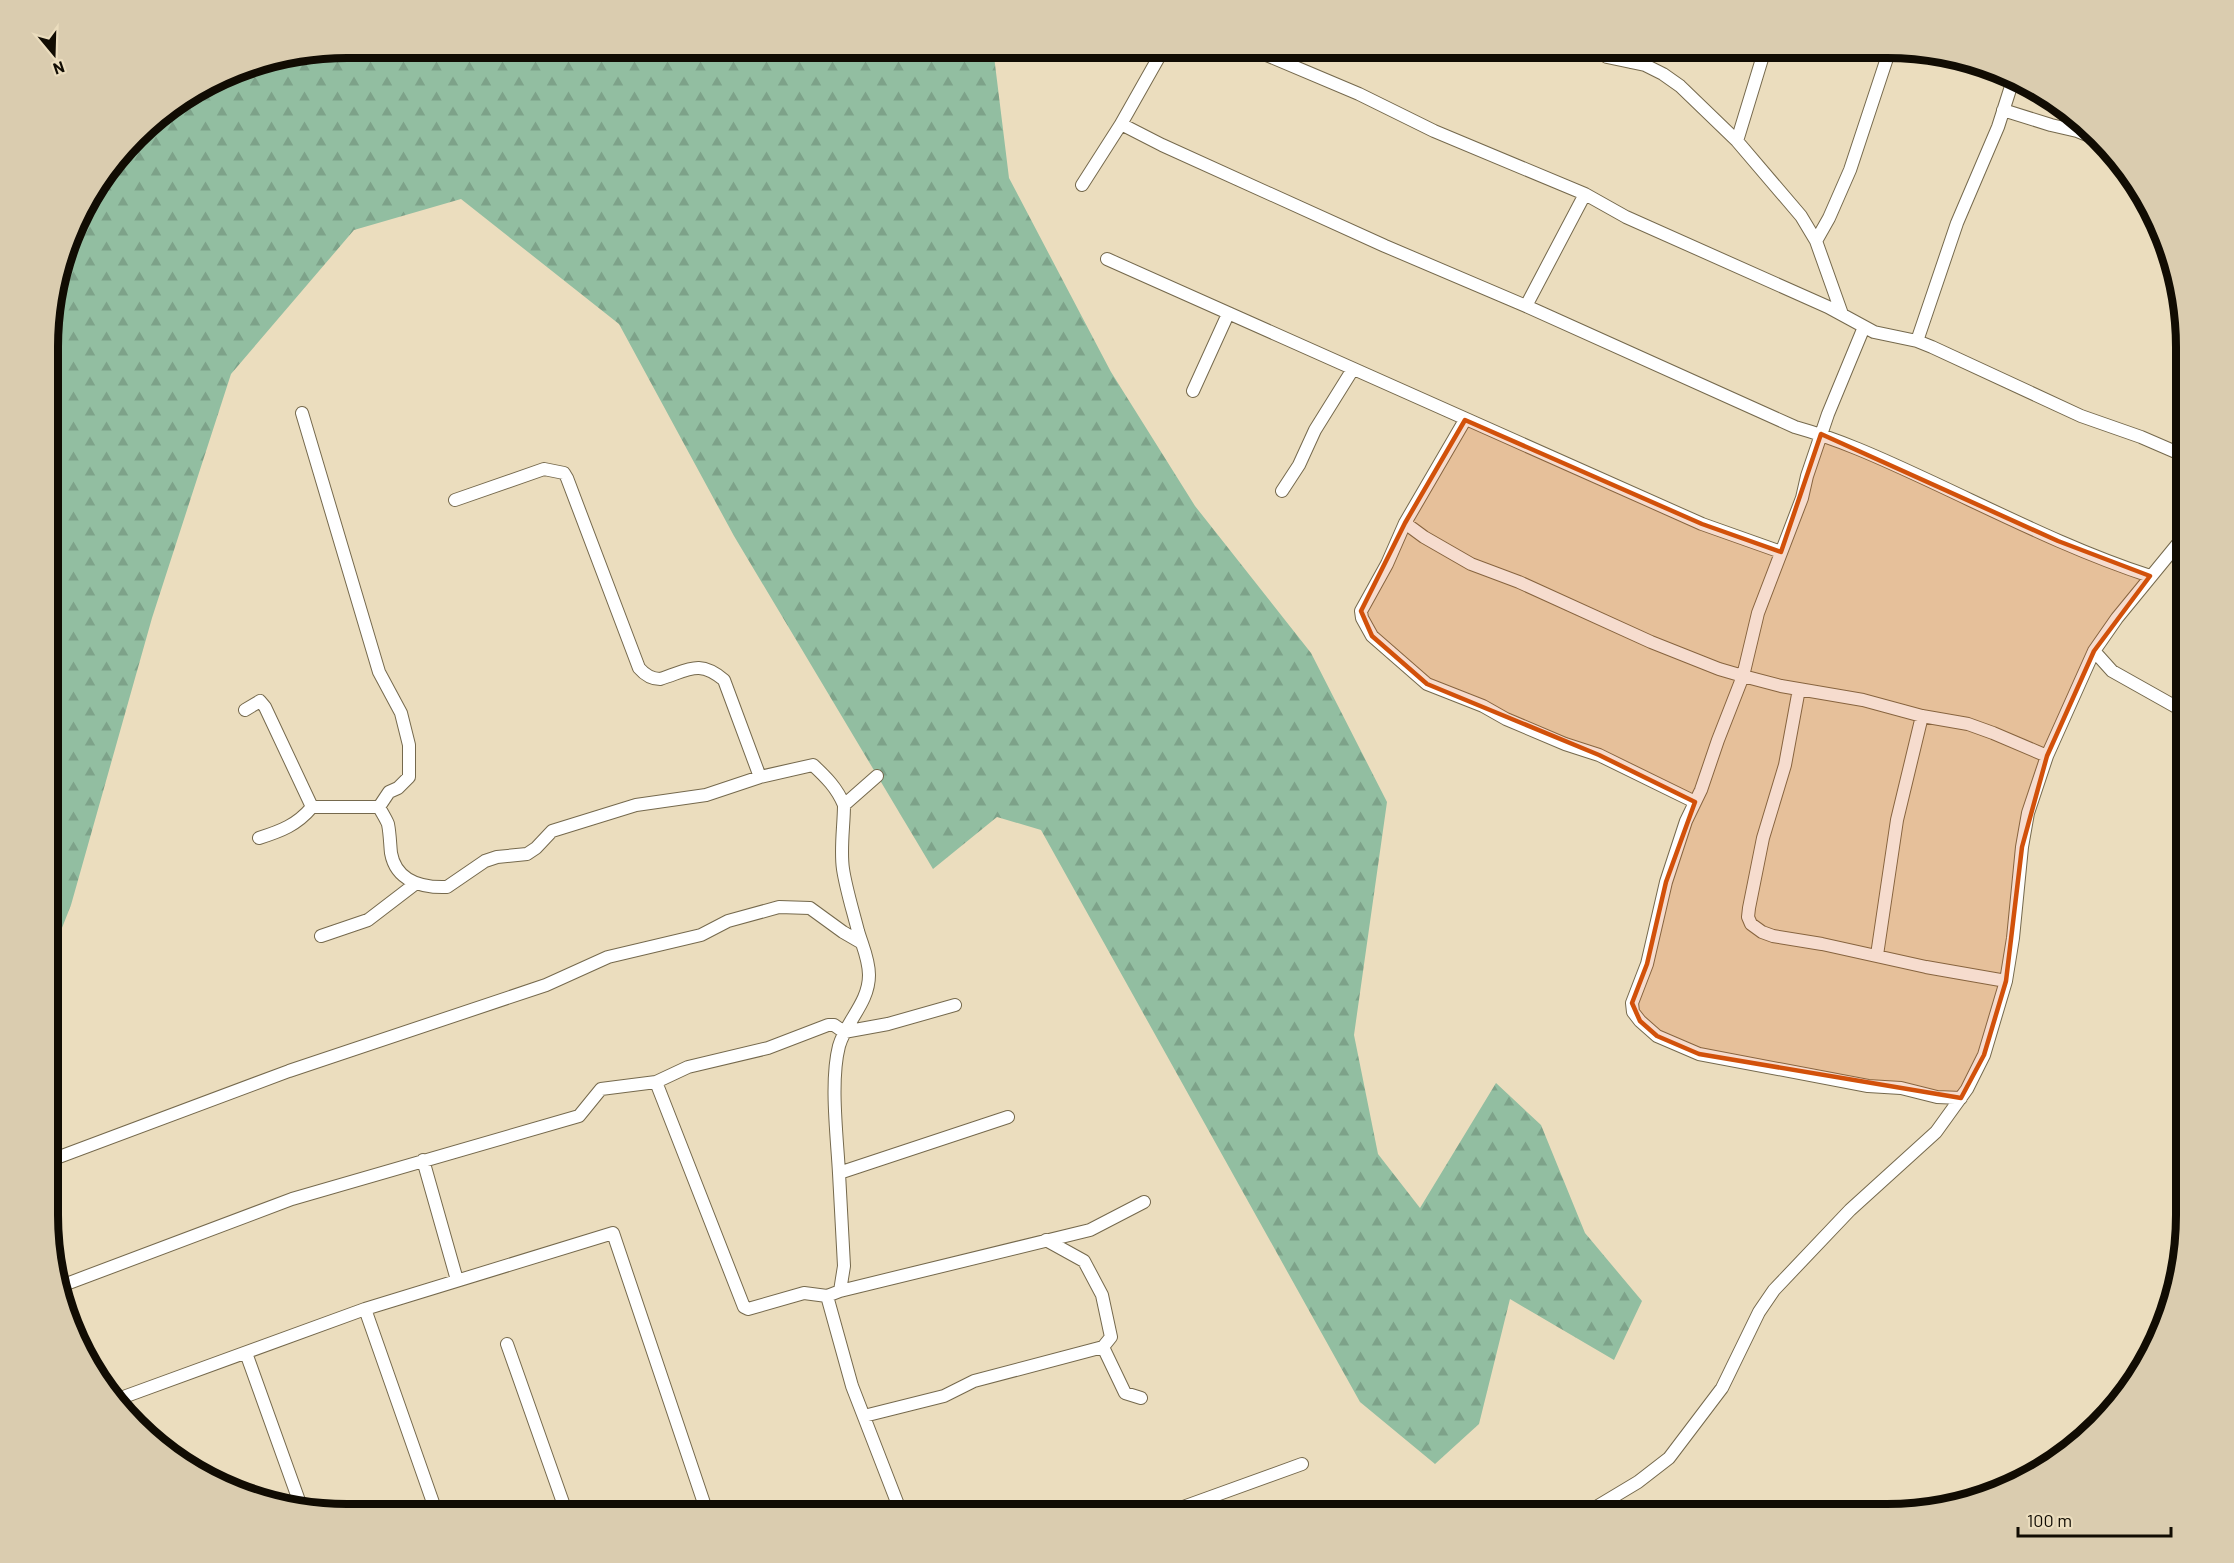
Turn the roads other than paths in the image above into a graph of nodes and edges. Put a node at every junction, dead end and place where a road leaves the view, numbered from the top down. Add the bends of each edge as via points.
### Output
1 (1158, 58) edge
2 (1274, 58) edge
3 (1612, 58) edge
4 (1632, 58) edge
5 (1762, 58) edge
6 (1887, 58) edge
7 (1631, 62) junction
8 (2011, 87) edge
9 (2003, 110) junction
10 (1121, 124) junction
11 (2079, 132) edge
12 (1737, 141) junction
13 (1082, 185) dead end
14 (1585, 194) junction
15 (1816, 241) junction
16 (1107, 259) dead end
17 (1526, 306) junction
18 (1228, 314) junction
19 (1842, 314) junction
20 (1864, 327) junction
21 (1917, 341) junction
22 (1353, 369) junction
23 (1192, 391) dead end
24 (302, 413) dead end
25 (1465, 420) junction
26 (1821, 434) junction
27 (2176, 452) edge
28 (1282, 491) dead end
29 (455, 500) dead end
30 (1405, 523) junction
31 (2176, 546) edge
32 (1781, 552) junction
33 (2150, 576) junction
34 (2094, 651) junction
35 (1743, 676) junction
36 (1799, 689) junction
37 (2176, 707) edge
38 (245, 710) dead end
39 (1922, 716) junction
40 (2047, 756) junction
41 (877, 776) dead end
42 (760, 777) junction
43 (1695, 802) junction
44 (844, 805) junction
45 (312, 807) junction
46 (379, 807) junction
47 (259, 838) dead end
48 (415, 884) junction
49 (321, 936) dead end
50 (862, 943) junction
51 (1877, 955) junction
52 (2006, 981) junction
53 (955, 1005) dead end
54 (844, 1032) junction
55 (656, 1082) junction
56 (1961, 1098) junction
57 (1008, 1117) dead end
58 (58, 1157) edge
59 (423, 1161) junction
60 (839, 1173) junction
61 (1144, 1202) dead end
62 (1046, 1240) junction
63 (457, 1280) junction
64 (67, 1284) edge
65 (840, 1291) junction
66 (827, 1296) junction
67 (365, 1309) junction
68 (507, 1344) dead end
69 (1103, 1347) junction
70 (246, 1353) junction
71 (123, 1397) edge
72 (1141, 1398) dead end
73 (864, 1416) junction
74 (1302, 1464) dead end
75 (300, 1500) edge
76 (433, 1504) edge
77 (563, 1504) edge
78 (704, 1504) edge
79 (898, 1504) edge
80 (1191, 1504) edge
81 (1601, 1504) edge

1 - 10 street
2 - 14 street
3 - 7 street
4 - 7 street
5 - 12 street
6 - 15 street via 1850,170
7 - 12 street via 1645,65 1680,86
8 - 9 street
9 - 11 street
9 - 21 street via 1957,223
10 - 13 street
10 - 17 street via 1385,246
12 - 15 street via 1801,216
14 - 17 street
14 - 19 street via 1626,217
15 - 19 street
16 - 18 street
17 - 26 street via 1795,427
18 - 22 street
18 - 23 street
19 - 20 street
20 - 21 street
20 - 26 street
21 - 27 street via 2081,416
22 - 25 street
22 - 28 street
24 - 46 street via 379,672 401,713 409,745 409,777 389,792
25 - 30 street
25 - 32 street via 1702,524
26 - 32 street
26 - 33 street via 2058,541
29 - 42 street via 544,469 564,473 639,668 660,679 699,667 724,680
30 - 35 street via 1471,564 1651,642
30 - 43 street via 1361,611 1372,636 1427,684 1599,755
31 - 33 street
32 - 35 street via 1758,613
33 - 34 street
34 - 37 street via 2112,671
34 - 40 street
35 - 36 street
35 - 43 street
36 - 39 street
36 - 51 street via 1748,917 1755,927 1773,936
38 - 45 street via 260,701 265,707
39 - 40 street via 1968,724
39 - 51 street via 1897,820
40 - 52 street via 2028,813
41 - 44 street
42 - 44 street via 813,765 830,780
42 - 48 street via 706,795 636,805 552,831 527,854 485,861 447,887
43 - 56 street via 1666,882 1647,964 1632,1003 1640,1021 1657,1036 1699,1054 1868,1086
44 - 50 street via 843,867
45 - 46 street
45 - 47 street via 301,820 284,830
46 - 48 street via 387,823 397,869
48 - 49 street via 368,920
50 - 54 street via 869,976 857,1013
50 - 58 street via 810,908 779,907 728,921 701,935 608,957 546,985 289,1071
51 - 52 street
52 - 56 street via 1984,1055
53 - 54 street
54 - 55 street via 828,1025 768,1048 688,1067
54 - 60 street via 836,1060
55 - 59 street via 601,1089 579,1116
55 - 66 street via 744,1307 748,1310 804,1293
56 - 81 street via 1936,1132 1850,1210 1774,1290 1722,1388 1669,1458
57 - 60 street
59 - 63 street
59 - 64 street via 292,1199
60 - 65 street via 844,1266
61 - 62 street via 1090,1230
62 - 65 street
62 - 69 street via 1084,1261 1102,1295 1111,1337
63 - 67 street
63 - 78 street via 613,1233
65 - 66 street
66 - 73 street
67 - 70 street
67 - 76 street
68 - 77 street
69 - 72 street via 1125,1393
69 - 73 street via 974,1381 944,1396
70 - 71 street
70 - 75 street
73 - 79 street
74 - 80 street

